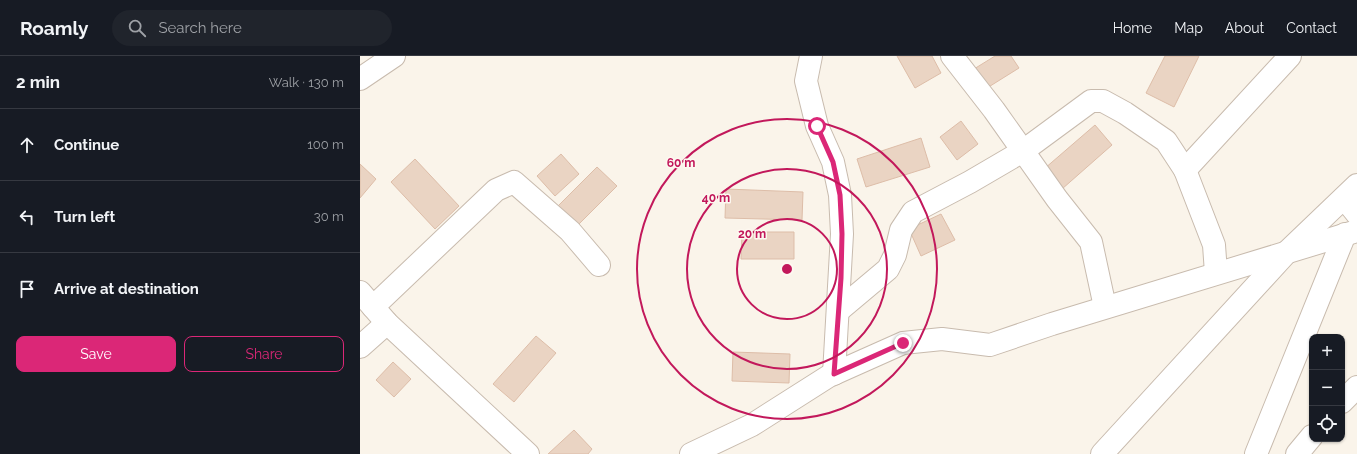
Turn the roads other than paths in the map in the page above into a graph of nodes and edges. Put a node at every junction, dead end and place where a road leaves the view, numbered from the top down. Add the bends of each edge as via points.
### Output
1 (394, 56) edge
2 (811, 56) edge
3 (952, 56) edge
4 (1290, 56) edge
5 (360, 80) edge
6 (1023, 151) junction
7 (1185, 170) junction
8 (1353, 199) edge
9 (1351, 232) edge
10 (1288, 251) junction
11 (599, 265) dead end
12 (1216, 273) junction
13 (366, 299) edge
14 (1105, 307) junction
15 (838, 311) junction
16 (387, 323) junction
17 (360, 347) edge
18 (834, 374) junction
19 (1357, 387) edge
20 (1345, 399) edge
21 (1309, 440) edge
22 (730, 444) edge
23 (528, 454) edge
24 (691, 454) edge
25 (1102, 454) edge
26 (1256, 454) edge
27 (1297, 454) edge

1 - 5 street
2 - 15 street via 806,81 817,126 833,162 840,195 842,234
3 - 6 street
4 - 7 street
6 - 7 street via 1091,101 1103,101 1166,141
6 - 14 street via 1091,242
6 - 15 street via 912,212 902,230 888,269
7 - 12 street via 1214,245
8 - 10 street
9 - 10 street
9 - 26 street
10 - 12 street
10 - 25 street
11 - 13 street via 570,231 514,182 496,190
12 - 14 street
13 - 16 street
14 - 18 street via 990,345 942,339 903,343
15 - 18 street
16 - 17 street
16 - 23 street
18 - 22 street via 752,425
19 - 20 street
21 - 27 street
22 - 24 street

